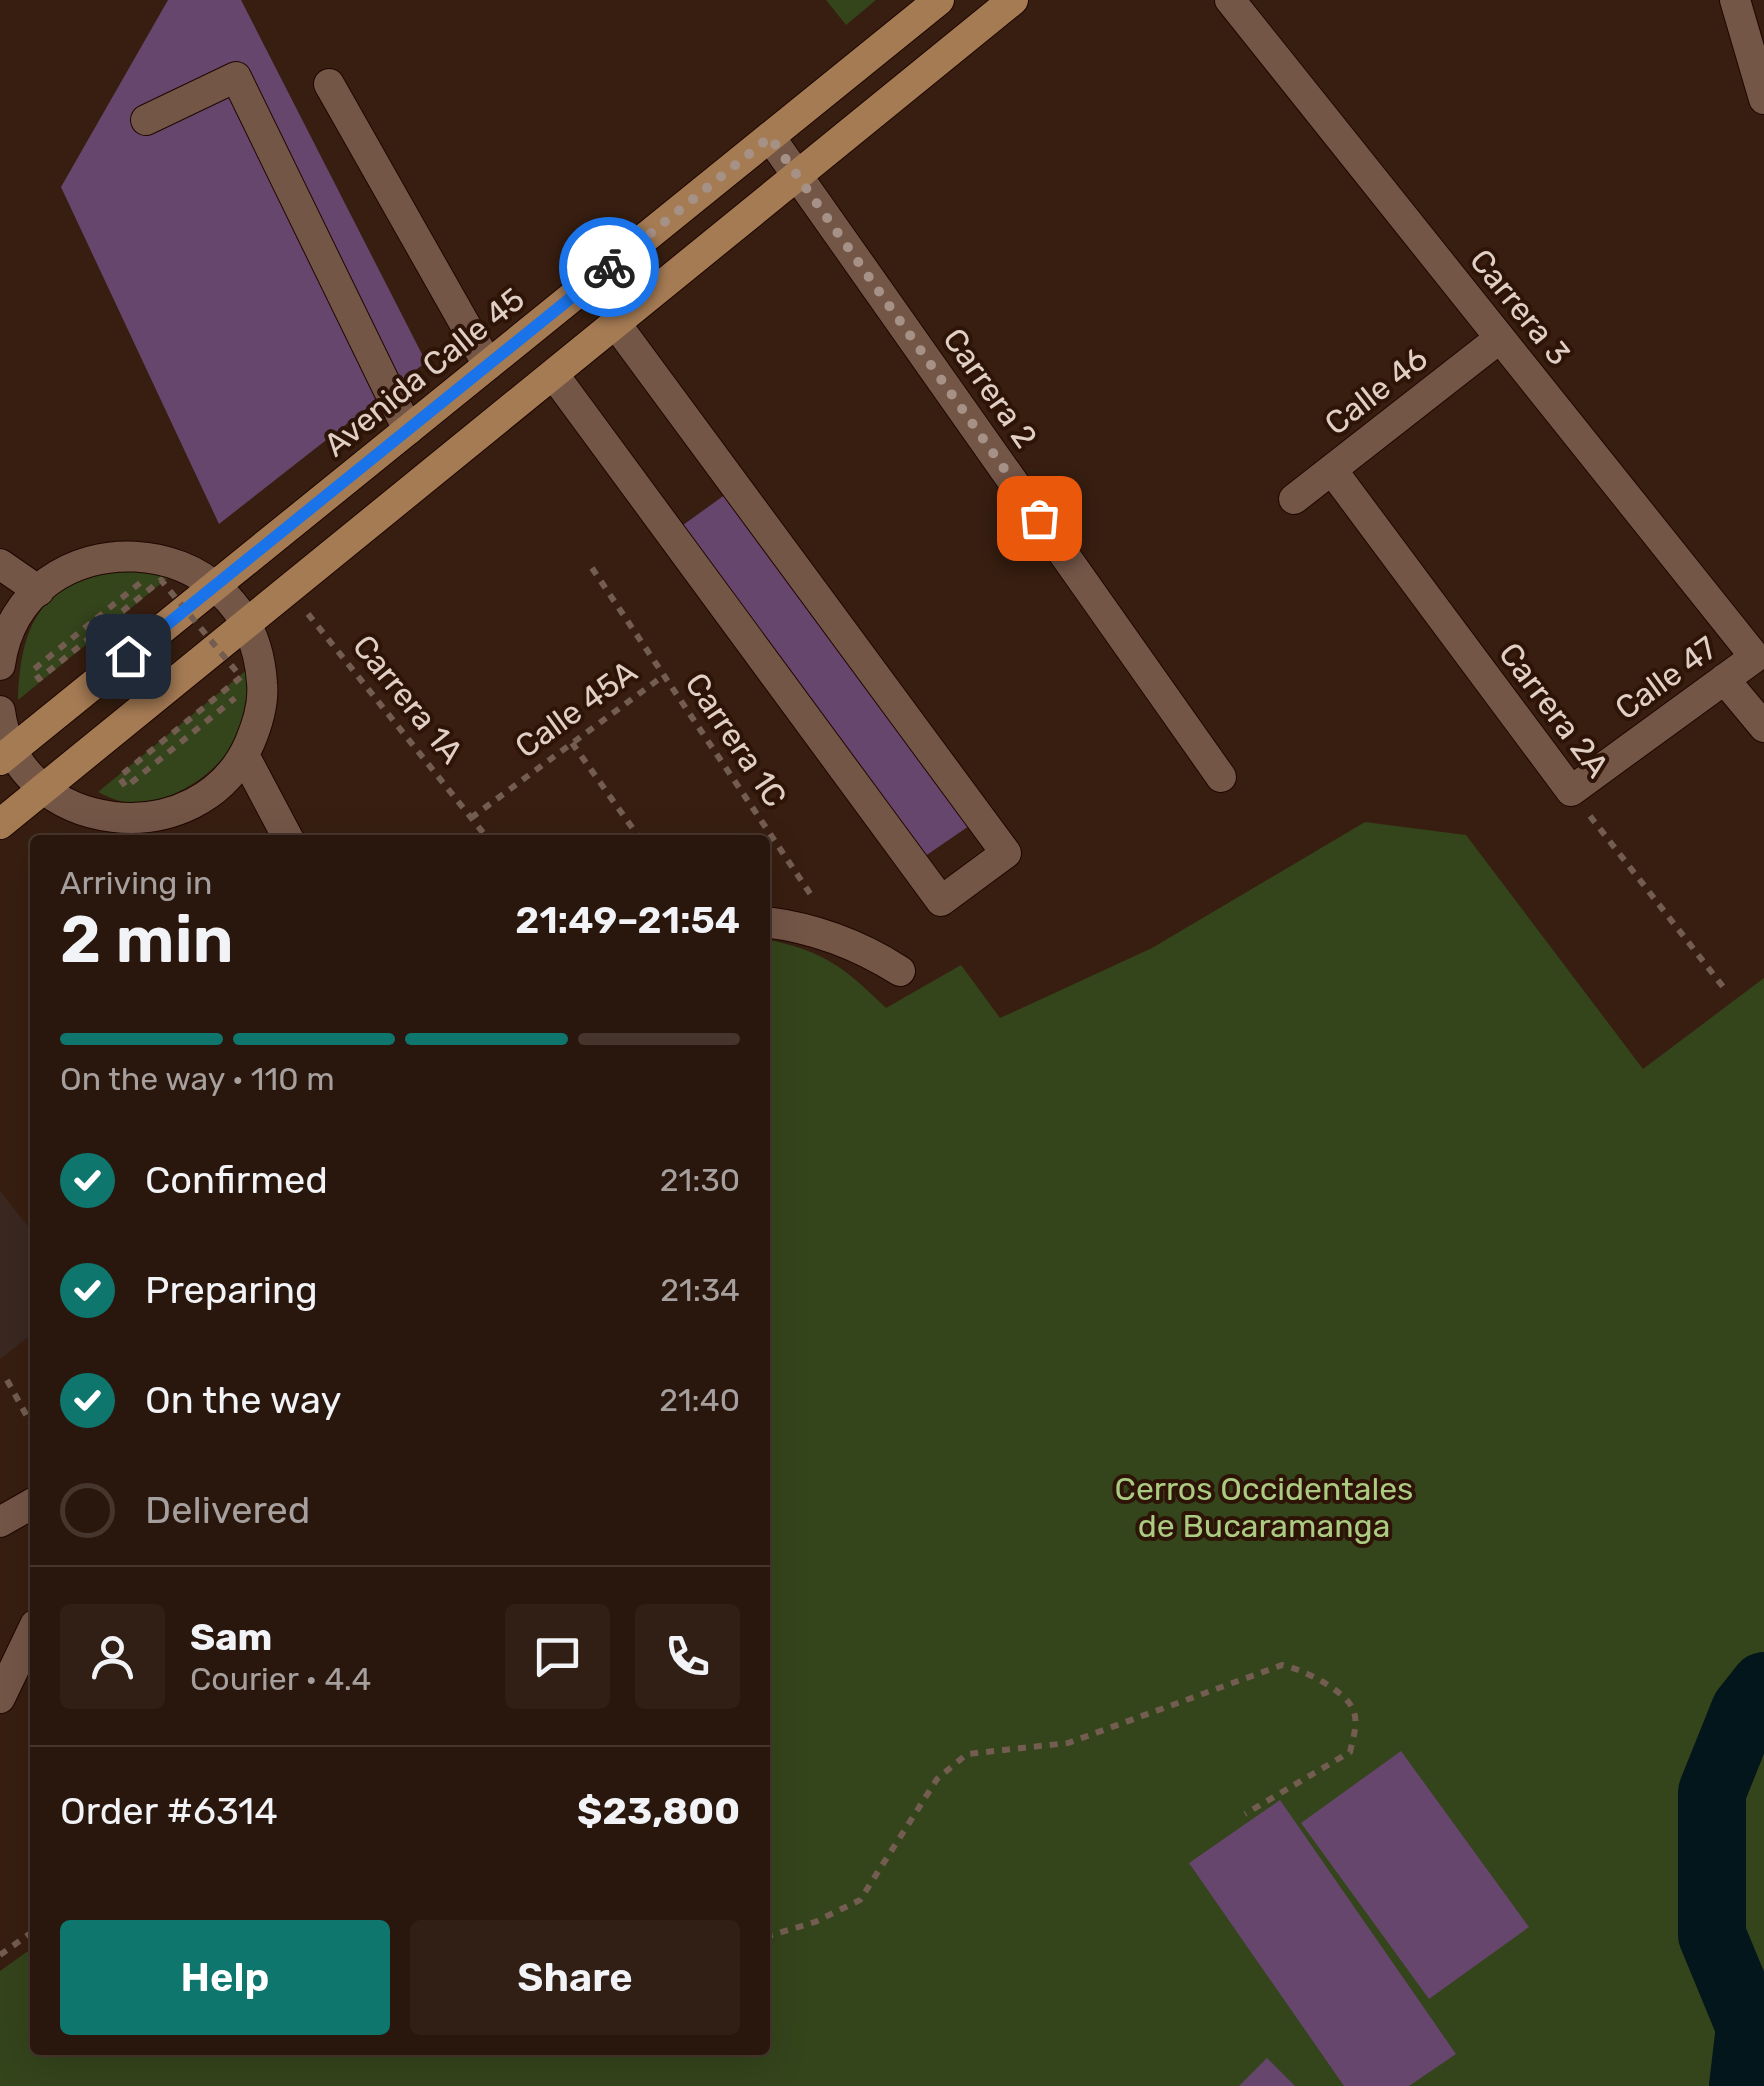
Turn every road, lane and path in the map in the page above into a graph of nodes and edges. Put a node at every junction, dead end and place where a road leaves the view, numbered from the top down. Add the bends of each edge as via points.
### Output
1 (939, 0) edge
2 (1013, 0) edge
3 (1230, 0) edge
4 (1735, 0) edge
5 (330, 84) dead end
6 (1764, 99) edge
7 (146, 120) dead end
8 (770, 137) junction
9 (797, 176) junction
10 (616, 324) junction
11 (1500, 338) junction
12 (488, 366) junction
13 (554, 375) junction
14 (408, 430) junction
15 (1332, 470) junction
16 (1294, 499) dead end
17 (0, 564) edge
18 (592, 568) dead end
19 (140, 582) dead end
20 (216, 586) junction
21 (39, 590) junction
22 (290, 590) junction
23 (247, 624) junction
24 (1754, 657) joint
25 (0, 665) edge
26 (663, 676) junction
27 (1724, 679) junction
28 (235, 698) dead end
29 (0, 711) edge
30 (1764, 728) edge
31 (572, 744) junction
32 (6, 754) edge
33 (244, 755) junction
34 (1221, 777) dead end
35 (44, 788) junction
36 (1571, 791) junction
37 (471, 818) junction
38 (0, 824) edge
39 (286, 835) edge
40 (484, 835) edge
41 (637, 835) edge
42 (770, 923) edge
43 (841, 940) junction
44 (900, 971) dead end
45 (1724, 988) dead end
46 (7, 1380) dead end
47 (30, 1422) edge
48 (30, 1505) edge
49 (0, 1522) edge
50 (30, 1635) edge
51 (0, 1698) edge
52 (1245, 1814) dead end
53 (30, 1934) edge
54 (770, 1936) edge
55 (0, 1955) edge

1 - 8 main road, Avenida Calle 45
2 - 9 main road
3 - 11 street, Carrera 3
4 - 6 street
5 - 12 street
7 - 14 street via 236,77
8 - 9 street, Carrera 2
8 - 12 main road, Avenida Calle 45
9 - 10 main road
9 - 34 street, Carrera 2
10 - 13 main road
10 - 13 street via 1006,853 941,901
11 - 15 street, Calle 46
11 - 24 street, Carrera 3
12 - 14 main road, Avenida Calle 45
13 - 22 main road
14 - 20 main road, Avenida Calle 45
15 - 16 street, Calle 46
15 - 36 street, Carrera 2A
17 - 21 street
18 - 26 path, Carrera 1C
19 - 28 path, bridge via 32,670 39,679 161,580 241,678 119,777 126,786
20 - 21 street via 160,558 128,555 80,566
20 - 23 street
20 - 32 main road, Avenida Calle 45
21 - 25 street via 16,618
22 - 23 main road
22 - 37 path, Carrera 1A
23 - 33 street via 263,686
23 - 35 main road
24 - 27 street, Calle 47
26 - 31 path, Calle 45A
26 - 43 path, Carrera 1C
27 - 30 street
27 - 36 street, Calle 47
29 - 32 street
31 - 37 path, Calle 45A
31 - 41 path
32 - 35 street
33 - 35 street via 224,782 166,815 98,816
33 - 39 street
35 - 38 main road
36 - 45 path, Carrera 2A
37 - 40 path, Carrera 1A
42 - 43 street
43 - 44 street
46 - 47 path
48 - 49 street
50 - 51 street
52 - 54 path via 1350,1752 1356,1715 1349,1700 1300,1669 1282,1665 1068,1743 967,1754 937,1779 860,1900
53 - 55 path

